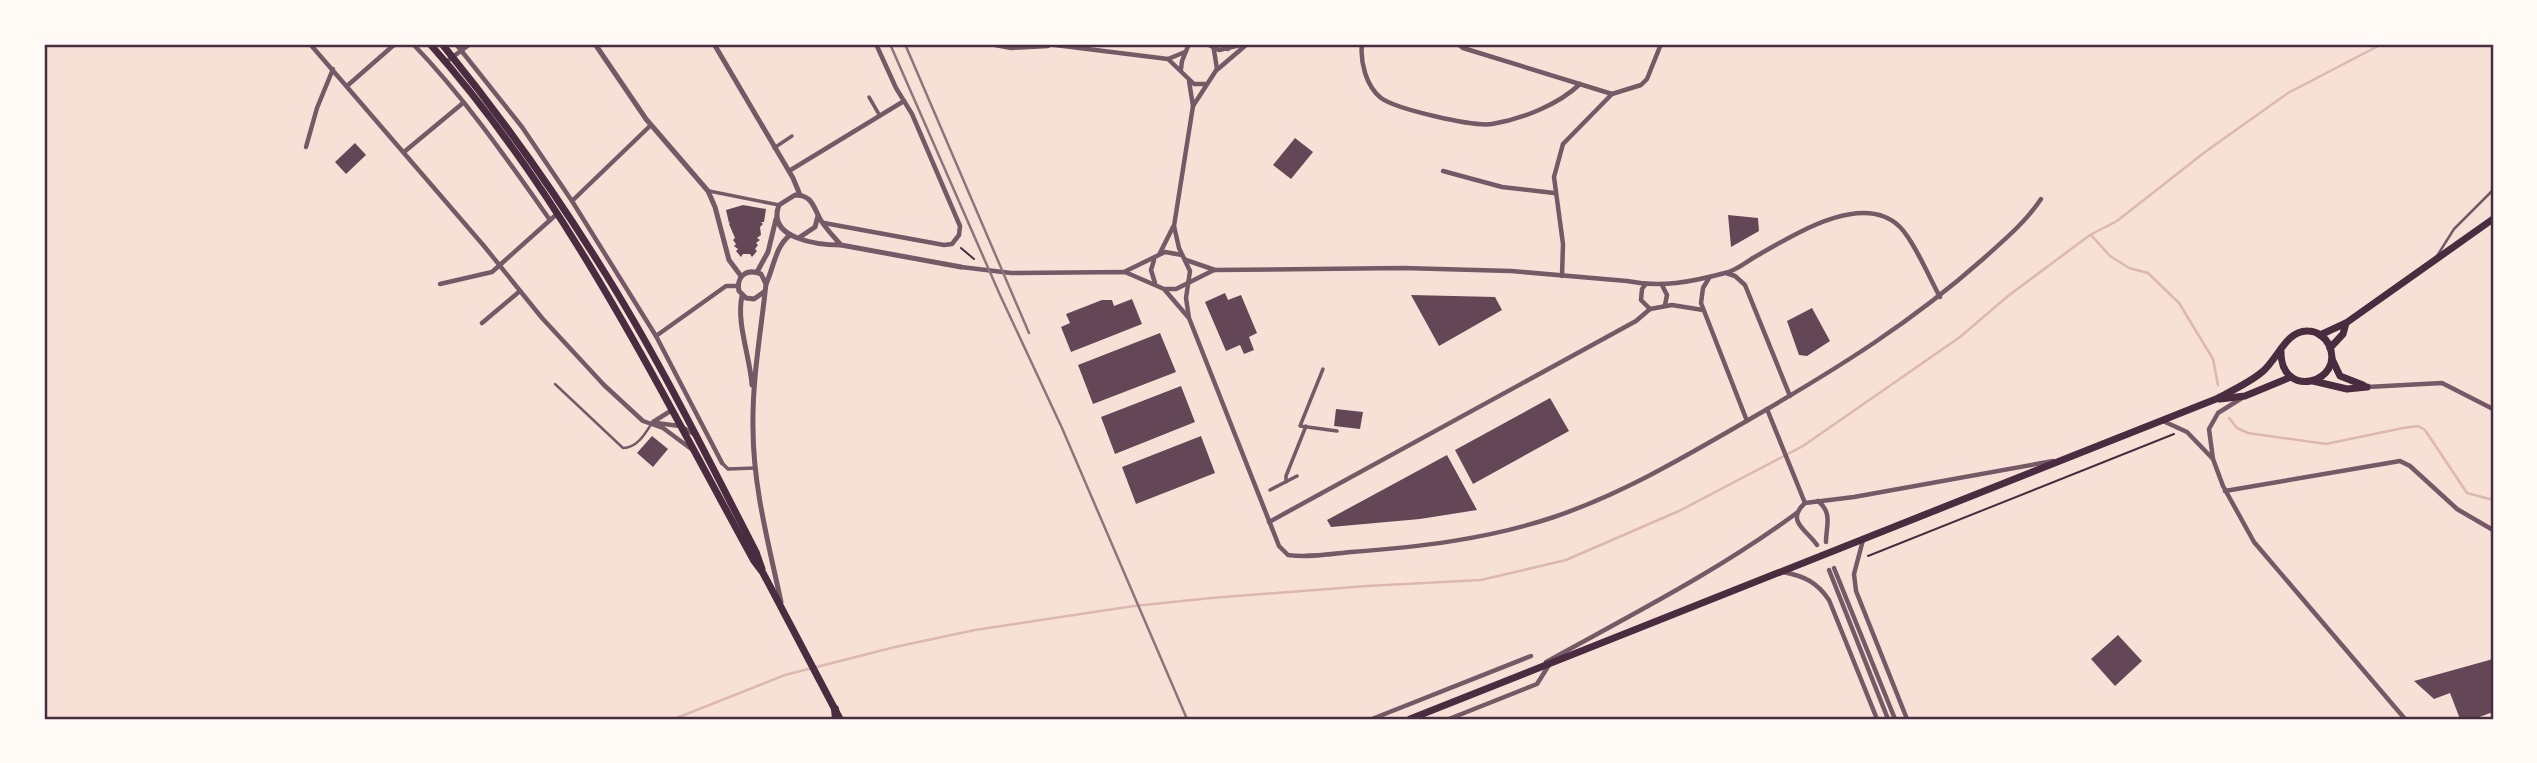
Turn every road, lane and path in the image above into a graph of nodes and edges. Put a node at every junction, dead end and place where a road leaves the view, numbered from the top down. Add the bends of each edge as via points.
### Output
1 (310, 44) edge
2 (395, 44) edge
3 (413, 44) edge
4 (430, 44) edge
5 (442, 44) edge
6 (456, 44) edge
7 (470, 44) edge
8 (595, 44) edge
9 (714, 44) edge
10 (876, 44) edge
11 (990, 44) edge
12 (1207, 44) edge
13 (1219, 44) edge
14 (1247, 44) edge
15 (1362, 44) edge
16 (1458, 44) edge
17 (1661, 44) edge
18 (1049, 45) edge
19 (1214, 46) edge
20 (1188, 47) edge
21 (462, 50) junction
22 (1229, 50) junction
23 (449, 59) junction
24 (1168, 59) junction
25 (333, 69) junction
26 (1217, 69) junction
27 (1181, 70) junction
28 (1189, 80) junction
29 (1206, 84) junction
30 (1580, 84) junction
31 (347, 86) junction
32 (1612, 94) junction
33 (869, 97) dead end
34 (904, 101) junction
35 (463, 103) junction
36 (1193, 106) junction
37 (880, 116) junction
38 (651, 125) junction
39 (792, 136) dead end
40 (306, 147) dead end
41 (774, 148) junction
42 (404, 152) junction
43 (1443, 171) dead end
44 (789, 172) junction
45 (2493, 190) edge
46 (708, 191) junction
47 (1554, 193) junction
48 (800, 195) junction
49 (2041, 199) dead end
50 (572, 201) junction
51 (779, 205) junction
52 (561, 211) junction
53 (777, 216) junction
54 (818, 216) junction
55 (2493, 219) edge
56 (550, 220) junction
57 (824, 223) junction
58 (1174, 226) junction
59 (790, 235) junction
60 (800, 237) junction
61 (841, 245) junction
62 (961, 248) dead end
63 (1159, 254) junction
64 (1184, 258) junction
65 (974, 259) dead end
66 (1154, 259) junction
67 (2434, 261) junction
68 (499, 265) junction
69 (961, 267) joint
70 (1215, 270) junction
71 (757, 272) junction
72 (1125, 272) junction
73 (1726, 273) junction
74 (741, 276) junction
75 (1562, 276) junction
76 (1709, 278) junction
77 (1187, 281) junction
78 (1155, 283) junction
79 (440, 284) dead end
80 (766, 284) junction
81 (1645, 285) junction
82 (1662, 285) junction
83 (738, 286) junction
84 (1164, 289) junction
85 (520, 291) junction
86 (764, 292) junction
87 (742, 296) junction
88 (1940, 297) junction
89 (1664, 306) junction
90 (1650, 309) junction
91 (1703, 311) junction
92 (1189, 318) junction
93 (482, 323) dead end
94 (2346, 323) junction
95 (2320, 335) junction
96 (656, 336) junction
97 (2330, 348) junction
98 (2281, 352) junction
99 (2332, 358) junction
100 (1323, 369) dead end
101 (2291, 377) junction
102 (2311, 381) junction
103 (555, 384) dead end
104 (2367, 387) junction
105 (1790, 396) junction
106 (2245, 396) junction
107 (753, 398) junction
108 (2216, 399) junction
109 (1767, 409) junction
110 (2493, 409) edge
111 (671, 410) junction
112 (1747, 421) junction
113 (2162, 421) junction
114 (652, 423) junction
115 (680, 426) junction
116 (1306, 426) junction
117 (1337, 431) dead end
118 (2178, 433) dead end
119 (697, 437) junction
120 (687, 442) junction
121 (2067, 459) junction
122 (2213, 459) junction
123 (722, 463) joint
124 (755, 468) junction
125 (1297, 477) dead end
126 (1286, 482) junction
127 (1270, 490) dead end
128 (2225, 491) junction
129 (1818, 501) junction
130 (1805, 503) junction
131 (1798, 512) junction
132 (1269, 522) junction
133 (2493, 530) edge
134 (1863, 540) junction
135 (1826, 542) dead end
136 (1817, 545) dead end
137 (1868, 556) dead end
138 (1782, 572) junction
139 (763, 573) junction
140 (782, 609) junction
141 (1531, 656) dead end
142 (1549, 665) junction
143 (1519, 677) junction
144 (835, 709) joint
145 (839, 719) edge
146 (1372, 719) edge
147 (1410, 719) edge
148 (1449, 719) edge
149 (1877, 719) edge
150 (1888, 719) edge
151 (1895, 719) edge
152 (1907, 719) edge
153 (2405, 719) edge

1 - 25 street
2 - 31 street
3 - 35 street
4 - 23 main road
5 - 23 main road
6 - 21 street
7 - 21 street
8 - 38 street
9 - 41 street
10 - 34 street
11 - 18 street via 1011,48
12 - 19 street
13 - 22 street
14 - 22 street
14 - 26 street
15 - 30 street via 1363,67 1381,99 1462,122 1492,124 1518,117 1553,103
16 - 30 street
17 - 32 street via 1647,79
18 - 24 street
19 - 22 street
19 - 26 street
20 - 24 street
20 - 27 street
21 - 23 street
21 - 50 street
23 - 52 main road
24 - 27 street
25 - 31 street
25 - 40 street
26 - 29 street
27 - 28 street
28 - 29 street via 1198,86
28 - 36 street
29 - 36 street
30 - 32 street
31 - 42 street
32 - 47 street via 1563,144
33 - 37 street
34 - 37 street
34 - 57 street via 960,226 957,239 944,245
35 - 42 street
35 - 56 street
36 - 58 street
37 - 44 street
38 - 46 street
38 - 50 street
39 - 41 street
41 - 44 street
42 - 68 street
43 - 47 street via 1502,187
44 - 48 street
45 - 67 lane via 2454,229
46 - 51 street
46 - 74 street via 729,260
47 - 75 street via 1563,244
48 - 51 street
48 - 54 street via 811,200
49 - 88 street via 2028,219
50 - 96 street
51 - 53 street
52 - 56 street
52 - 111 main road
52 - 119 main road via 620,298
53 - 59 street via 781,229
53 - 71 street via 768,252
54 - 57 street
54 - 60 street via 815,227
55 - 67 main road
56 - 68 street
57 - 61 street
58 - 63 street
58 - 64 street
59 - 60 street
59 - 80 street via 780,245
60 - 61 street
61 - 69 street
62 - 65 path
63 - 64 street via 1171,251
63 - 66 street
64 - 70 street
64 - 77 street via 1190,271
66 - 72 street
66 - 78 street via 1150,270
67 - 94 main road
68 - 79 street via 485,275
68 - 85 street
69 - 72 street via 1011,273
70 - 75 street via 1403,268
70 - 77 street
71 - 74 street
71 - 80 street
72 - 78 street
73 - 76 street
73 - 88 street via 1819,223 1844,215 1871,214 1900,227
73 - 105 street via 1745,285
74 - 83 street
75 - 81 street
76 - 82 street
76 - 91 street via 1702,292
77 - 84 street via 1176,289
77 - 92 street
78 - 84 street
80 - 86 street
81 - 82 street
81 - 90 street via 1641,300
82 - 89 street via 1667,295
83 - 87 street
83 - 96 street via 726,286
84 - 92 street
85 - 93 street
85 - 114 street via 604,385 643,421
86 - 87 street via 754,299
86 - 107 street
87 - 107 street
88 - 105 street
89 - 90 street
89 - 91 street
90 - 132 street via 1636,321
91 - 112 street
92 - 132 street
94 - 95 main road
94 - 97 main road
95 - 97 main road
95 - 98 main road via 2298,332 2284,342
96 - 123 street
97 - 99 main road
98 - 101 main road via 2281,362
98 - 108 main road via 2259,375
99 - 102 main road via 2323,376
99 - 104 main road via 2340,376
100 - 116 street via 1300,426
101 - 102 main road
101 - 106 main road
102 - 104 main road via 2347,389
103 - 114 lane via 623,448 635,445
104 - 110 street via 2442,383
105 - 109 street
106 - 108 main road
106 - 122 street via 2215,415 2209,429
107 - 124 street
108 - 113 main road
109 - 112 street
109 - 130 street
111 - 114 street
111 - 115 main road
112 - 132 street via 1609,496 1525,525 1468,538 1412,547 1288,555
113 - 121 main road
113 - 122 street via 2187,432
114 - 115 street
114 - 120 street
115 - 119 street
115 - 120 main road
116 - 117 street
116 - 126 street
118 - 137 path
119 - 139 main road
120 - 139 main road
121 - 129 street
121 - 134 main road
122 - 128 street
123 - 124 street via 728,469
124 - 140 street
125 - 126 street
126 - 127 street
128 - 133 street via 2400,461 2457,509
128 - 153 street via 2254,542
129 - 130 street
129 - 135 street via 1828,514
130 - 131 street
131 - 136 street via 1799,526
131 - 143 street via 1653,603
134 - 138 main road
134 - 152 street via 1854,574 1856,591
138 - 142 main road
138 - 149 street via 1810,579 1829,600
139 - 140 main road
140 - 144 main road
141 - 146 street
142 - 143 main road
142 - 148 street via 1537,684
143 - 147 main road
144 - 145 highway
150 - 151 street via 1831,569

